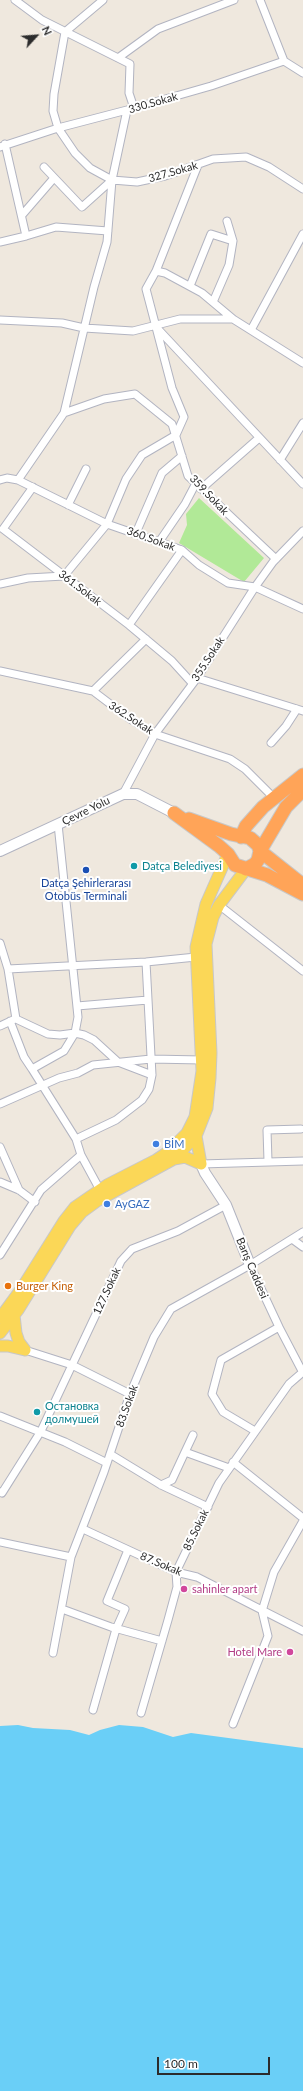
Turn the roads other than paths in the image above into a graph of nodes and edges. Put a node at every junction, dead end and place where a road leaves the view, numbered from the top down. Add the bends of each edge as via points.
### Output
1 (15, 0) edge
2 (103, 0) edge
3 (234, 0) edge
4 (260, 0) edge
5 (65, 32) junction
6 (118, 58) junction
7 (284, 61) junction
8 (303, 73) edge
9 (131, 109) junction
10 (58, 128) junction
11 (3, 146) edge
12 (198, 165) junction
13 (44, 167) dead end
14 (54, 178) junction
15 (112, 180) junction
16 (303, 189) edge
17 (22, 215) junction
18 (227, 221) dead end
19 (108, 232) junction
20 (303, 234) edge
21 (26, 236) junction
22 (233, 241) junction
23 (0, 242) edge
24 (156, 271) junction
25 (190, 286) junction
26 (213, 302) junction
27 (233, 319) junction
28 (0, 320) edge
29 (155, 327) junction
30 (84, 328) junction
31 (251, 330) junction
32 (303, 363) edge
33 (64, 413) junction
34 (303, 423) edge
35 (176, 435) junction
36 (259, 438) junction
37 (182, 456) junction
38 (280, 460) junction
39 (86, 469) dead end
40 (0, 480) edge
41 (18, 480) junction
42 (196, 483) junction
43 (303, 484) edge
44 (33, 487) junction
45 (201, 489) junction
46 (68, 505) junction
47 (108, 524) junction
48 (303, 531) edge
49 (136, 534) junction
50 (160, 542) junction
51 (182, 550) junction
52 (276, 559) junction
53 (64, 576) junction
54 (0, 584) edge
55 (255, 586) junction
56 (303, 609) edge
57 (129, 625) junction
58 (146, 639) junction
59 (0, 671) edge
60 (194, 680) junction
61 (93, 691) junction
62 (300, 710) edge
63 (155, 734) junction
64 (271, 744) dead end
65 (303, 775) edge
66 (303, 790) edge
67 (123, 794) junction
68 (273, 797) junction
69 (174, 813) junction
70 (58, 824) junction
71 (241, 837) junction
72 (0, 851) edge
73 (260, 851) junction
74 (228, 854) junction
75 (246, 869) junction
76 (303, 885) edge
77 (303, 894) edge
78 (219, 905) junction
79 (0, 943) edge
80 (196, 957) junction
81 (146, 962) junction
82 (73, 964) junction
83 (8, 969) junction
84 (303, 971) edge
85 (148, 1000) junction
86 (77, 1006) junction
87 (13, 1020) junction
88 (0, 1026) edge
89 (75, 1032) junction
90 (151, 1059) junction
91 (202, 1060) junction
92 (118, 1062) junction
93 (32, 1069) junction
94 (152, 1074) junction
95 (42, 1085) junction
96 (0, 1104) edge
97 (301, 1129) dead end
98 (196, 1136) junction
99 (76, 1140) junction
100 (0, 1147) edge
101 (81, 1155) junction
102 (174, 1158) junction
103 (268, 1161) junction
104 (303, 1161) edge
105 (201, 1164) junction
106 (0, 1182) edge
107 (19, 1190) junction
108 (100, 1190) junction
109 (35, 1202) junction
110 (226, 1205) junction
111 (303, 1232) edge
112 (292, 1239) junction
113 (2, 1246) edge
114 (303, 1247) edge
115 (0, 1255) edge
116 (250, 1265) junction
117 (14, 1315) junction
118 (0, 1316) edge
119 (279, 1327) junction
120 (0, 1333) edge
121 (0, 1346) edge
122 (25, 1350) junction
123 (72, 1365) junction
124 (303, 1372) edge
125 (130, 1394) junction
126 (0, 1416) edge
127 (255, 1431) junction
128 (40, 1432) junction
129 (193, 1435) dead end
130 (185, 1452) junction
131 (110, 1454) junction
132 (233, 1462) junction
133 (107, 1464) junction
134 (229, 1468) junction
135 (161, 1485) junction
136 (0, 1492) edge
137 (208, 1507) junction
138 (303, 1518) edge
139 (303, 1521) edge
140 (83, 1529) junction
141 (0, 1542) edge
142 (128, 1550) junction
143 (71, 1557) junction
144 (176, 1572) junction
145 (62, 1609) junction
146 (262, 1611) junction
147 (116, 1629) junction
148 (303, 1631) edge
149 (162, 1641) junction
150 (53, 1653) dead end
151 (94, 1710) dead end
152 (140, 1713) dead end
153 (233, 1724) dead end

1 - 5 street via 42,20
2 - 5 street
3 - 6 street via 158,29
4 - 7 street
5 - 6 street
5 - 10 street, 327.Sokak via 54,94 53,111
6 - 9 street via 130,64
7 - 8 street
7 - 9 street, 330.Sokak
9 - 10 street, 330.Sokak
9 - 15 street
10 - 11 street, 330.Sokak
10 - 15 street, 327.Sokak via 75,153 90,168
11 - 17 street
12 - 15 street, 327.Sokak via 137,182
12 - 16 street, 327.Sokak via 213,159 246,157 269,167
12 - 24 street
13 - 14 street
14 - 15 street via 82,207
14 - 17 street
15 - 19 street
17 - 21 street
18 - 22 street
19 - 21 street via 56,227
19 - 30 street
20 - 31 street
21 - 23 street
22 - 25 street via 211,234
22 - 26 street via 229,265
24 - 25 street via 166,273
24 - 29 street via 146,289
25 - 26 street
26 - 27 street
27 - 29 street via 180,319
27 - 31 street
28 - 30 street via 62,323
29 - 30 street via 133,331
29 - 35 street via 172,388 184,417
29 - 36 street
30 - 33 street
31 - 32 street
33 - 35 street, 359.Sokak via 104,399 135,394 172,424
33 - 41 street
34 - 38 street
35 - 37 street, 359.Sokak
35 - 47 street via 142,455 126,479
36 - 38 street
36 - 45 street
37 - 42 street, 359.Sokak via 188,476
37 - 49 street via 162,473
38 - 43 street
39 - 46 street
40 - 41 street
41 - 44 street, 360.Sokak
42 - 45 street, 359.Sokak
42 - 50 street
44 - 46 street, 360.Sokak
44 - 53 street, 361.Sokak via 3,529
45 - 52 street, 359.Sokak
46 - 47 street, 360.Sokak
47 - 49 street, 360.Sokak
47 - 53 street
48 - 52 street, 355.Sokak
49 - 50 street, 360.Sokak
50 - 51 street, 360.Sokak
51 - 55 street, 360.Sokak via 228,583
51 - 57 street
52 - 55 street, 355.Sokak
53 - 54 street via 28,578
53 - 57 street, 361.Sokak
55 - 56 street, 360.Sokak
55 - 60 street, 355.Sokak
57 - 58 street, 361.Sokak
58 - 60 street, 361.Sokak
58 - 61 street
59 - 61 street, 362.Sokak
60 - 62 street
60 - 63 street, 355.Sokak
61 - 63 street, 362.Sokak
62 - 64 street
63 - 67 street, 355.Sokak
63 - 68 street, 362.Sokak via 230,759 245,769
65 - 68 highway
66 - 73 highway via 286,807
67 - 69 street, Çevre Yolu via 137,794
67 - 70 street, Çevre Yolu
68 - 71 highway via 246,826
69 - 71 highway
69 - 74 highway
70 - 72 street, Çevre Yolu
70 - 82 street
71 - 73 highway via 254,841
71 - 74 highway via 232,843
73 - 75 highway via 255,864
73 - 76 highway
74 - 75 highway via 235,865
74 - 80 main road via 206,904
75 - 77 highway via 267,875
75 - 78 main road
78 - 84 street
78 - 98 main road via 212,917 206,944 210,1078 207,1108
79 - 83 street
80 - 81 street
80 - 91 main road
81 - 82 street
81 - 85 street
82 - 83 street
82 - 86 street
83 - 87 street
85 - 86 street
85 - 90 street
86 - 89 street
87 - 88 street
87 - 89 street via 48,1034
87 - 93 street via 24,1057
89 - 92 street via 94,1040
89 - 93 street via 64,1051
90 - 91 street
90 - 92 street
90 - 94 street
91 - 108 main road via 195,1117 187,1132 177,1144 156,1160
92 - 94 street
92 - 95 street via 93,1065
93 - 95 street
94 - 99 street via 146,1095 132,1109
95 - 96 street
95 - 99 street
97 - 103 street via 267,1130
98 - 102 main road
98 - 105 main road
99 - 101 street
100 - 107 street
101 - 108 street
101 - 109 street via 41,1190
102 - 105 main road via 185,1157
102 - 117 main road via 82,1212 70,1226
103 - 104 street
103 - 105 street
105 - 110 street, Barış Caddesi
106 - 107 street
107 - 109 street
108 - 118 main road via 85,1199 66,1218 22,1288
109 - 113 street
110 - 116 street, Barış Caddesi
110 - 123 street, 127.Sokak via 178,1231 132,1249 120,1261
111 - 112 street, 83.Sokak
112 - 114 street
112 - 116 street, 83.Sokak
113 - 115 street
116 - 119 street, Barış Caddesi
116 - 125 street, 83.Sokak via 171,1309 154,1337
117 - 120 main road
117 - 122 main road via 19,1342
119 - 124 street, Barış Caddesi
119 - 127 street via 221,1360 212,1394 223,1412
121 - 122 main road
122 - 123 street
123 - 125 street
123 - 128 street, 127.Sokak
124 - 127 street, 85.Sokak via 289,1384
125 - 131 street, 83.Sokak
126 - 128 street
127 - 132 street, 85.Sokak
128 - 133 street
128 - 136 street, 127.Sokak via 2,1493
129 - 130 street
130 - 134 street
130 - 135 street via 172,1480
131 - 133 street, 83.Sokak
131 - 135 street
132 - 134 street, 85.Sokak
132 - 138 street
133 - 140 street, 83.Sokak
134 - 137 street, 85.Sokak
135 - 137 street
137 - 144 street, 85.Sokak
139 - 146 street via 274,1572
140 - 142 street, 87.Sokak
140 - 143 street, 83.Sokak
141 - 143 street
142 - 144 street, 87.Sokak
142 - 147 street via 106,1601 125,1609
143 - 145 street, 83.Sokak
144 - 146 street, 87.Sokak via 197,1577
144 - 149 street, 85.Sokak via 176,1587
145 - 147 street
145 - 150 street, 83.Sokak
146 - 148 street, 87.Sokak
146 - 153 street via 268,1636
147 - 149 street
147 - 151 street
149 - 152 street, 85.Sokak

